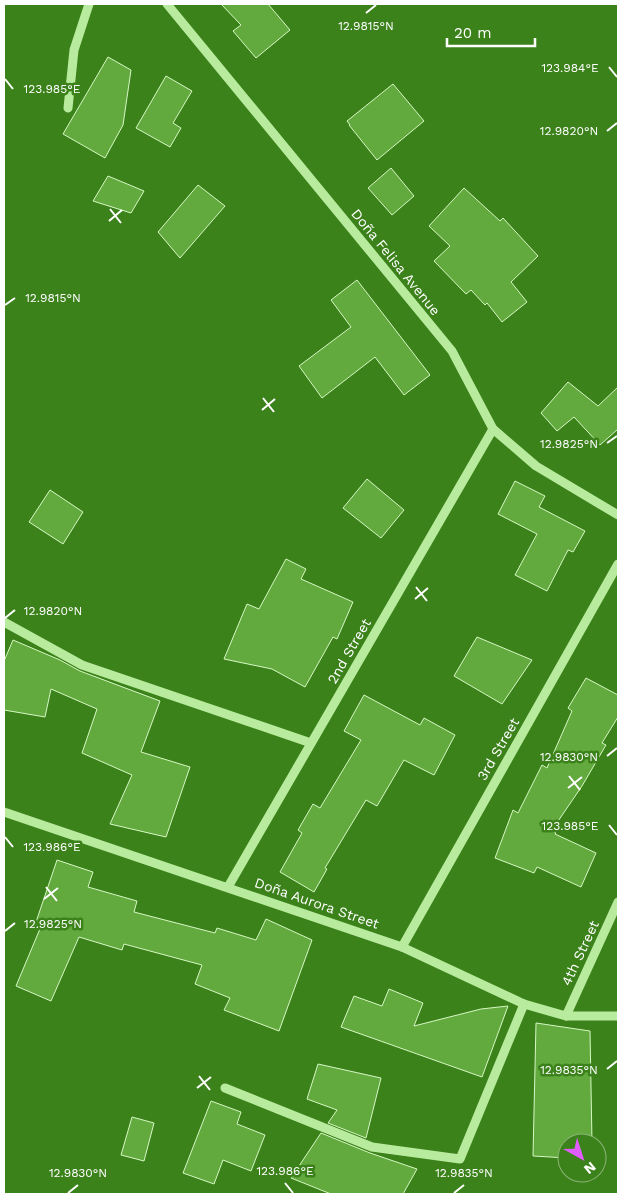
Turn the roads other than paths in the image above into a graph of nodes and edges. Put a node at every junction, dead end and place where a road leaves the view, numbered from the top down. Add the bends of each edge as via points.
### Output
1 (89, 4) edge
2 (167, 4) edge
3 (68, 108) dead end
4 (493, 429) junction
5 (618, 515) edge
6 (618, 564) edge
7 (4, 622) edge
8 (311, 744) junction
9 (4, 812) edge
10 (228, 887) junction
11 (618, 902) edge
12 (402, 946) junction
13 (524, 1004) junction
14 (566, 1016) junction
15 (618, 1016) edge
16 (224, 1088) dead end

1 - 3 street via 74,50
2 - 4 street, Doña Felisa Avenue via 452,351
4 - 5 street, Doña Felisa Avenue via 536,466
4 - 8 street, 2nd Street
6 - 12 street, 3rd Street
7 - 8 street via 82,665
8 - 10 street, 2nd Street
9 - 10 street, Doña Aurora Street
10 - 12 street, Doña Aurora Street
11 - 14 street, 4th Street
12 - 13 street, Doña Aurora Street
13 - 14 street, Doña Aurora Street
13 - 16 street via 460,1158 372,1147
14 - 15 street, Doña Aurora Street

